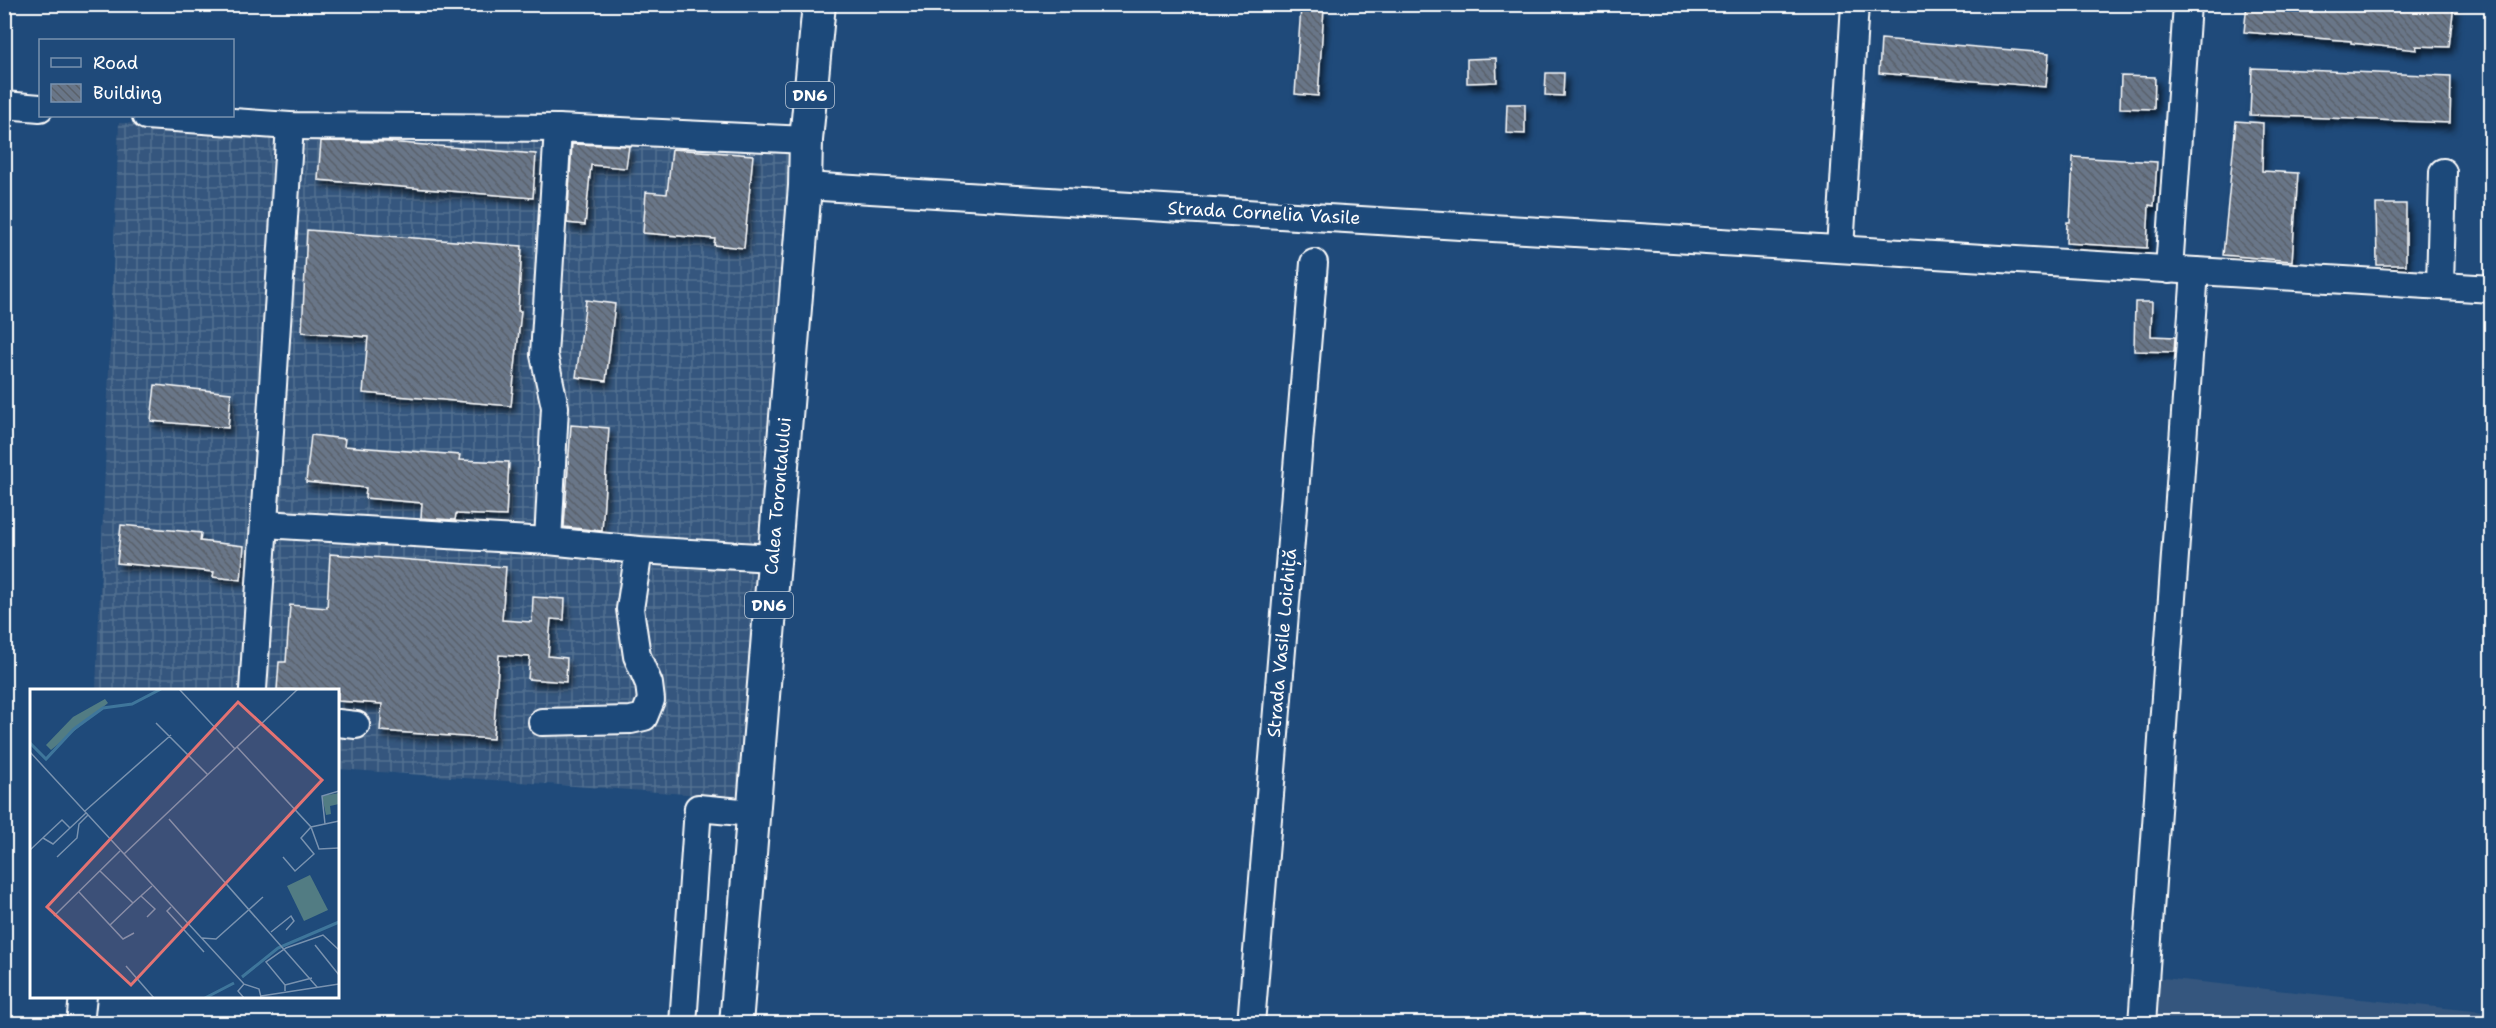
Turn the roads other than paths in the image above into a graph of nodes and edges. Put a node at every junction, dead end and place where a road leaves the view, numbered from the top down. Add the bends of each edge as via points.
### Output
1 (819, 4) edge
2 (1855, 4) edge
3 (2187, 4) edge
4 (4, 105) edge
5 (39, 108) edge
6 (160, 117) edge
7 (290, 126) junction
8 (558, 128) junction
9 (806, 140) junction
10 (2442, 172) dead end
11 (804, 186) junction
12 (1840, 249) junction
13 (1314, 263) dead end
14 (2169, 270) junction
15 (2195, 271) junction
16 (2440, 286) junction
17 (2492, 289) edge
18 (264, 524) junction
19 (548, 541) junction
20 (639, 550) junction
21 (773, 558) junction
22 (253, 689) edge
23 (542, 722) dead end
24 (752, 813) junction
25 (83, 998) edge
26 (80, 1023) edge
27 (683, 1023) edge
28 (736, 1023) edge
29 (1251, 1023) edge
30 (2142, 1023) edge

1 - 9 main road, Calea Torontalului / DN6
2 - 12 street
3 - 14 street
4 - 5 street
6 - 7 street
7 - 8 street
7 - 18 street
8 - 9 street
8 - 19 street via 544,355 555,407
9 - 11 main road, Calea Torontalului / DN6
10 - 16 street
11 - 12 street, Strada Cornelia Vasile
11 - 21 main road, Calea Torontalului / DN6
12 - 14 street, Strada Cornelia Vasile
13 - 29 street, Strada Vasile Loichiță
14 - 15 street, Strada Cornelia Vasile
15 - 16 street, Strada Cornelia Vasile
15 - 30 street
16 - 17 street, Strada Cornelia Vasile
18 - 19 street
18 - 22 street
19 - 20 street
20 - 21 street
20 - 23 street via 630,609 637,656 649,684 651,700 644,717
21 - 24 main road, Calea Torontalului / DN6
24 - 27 street via 698,808
24 - 28 main road, Calea Torontalului / DN6
25 - 26 street

